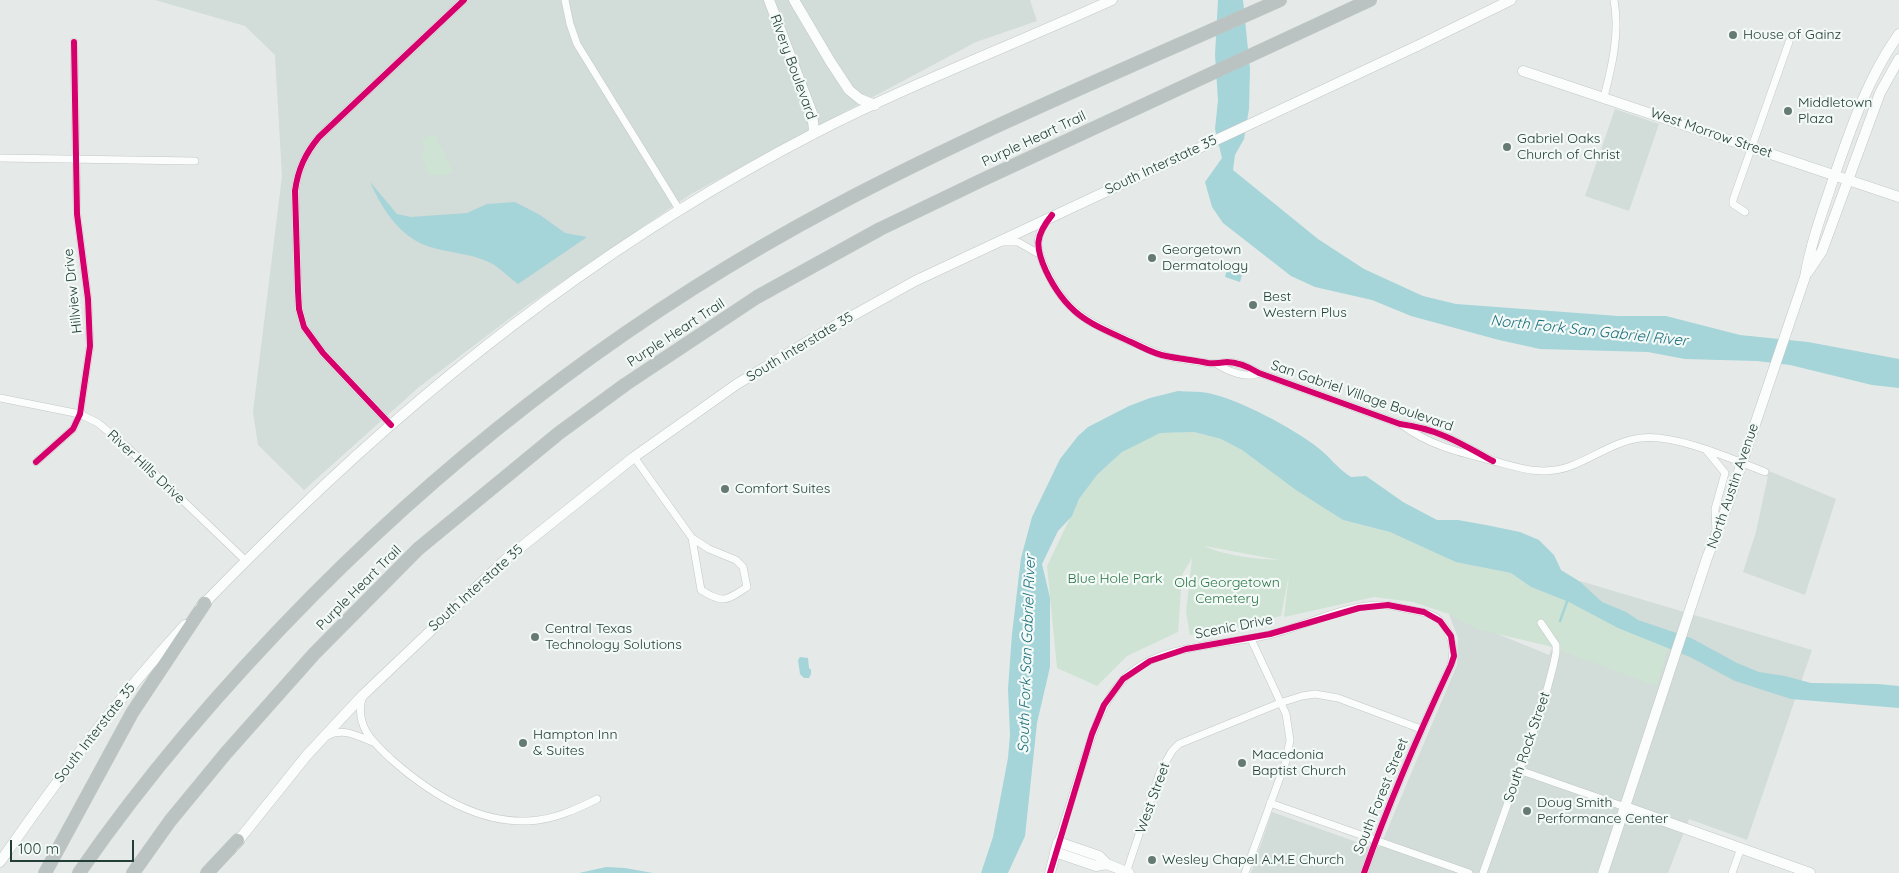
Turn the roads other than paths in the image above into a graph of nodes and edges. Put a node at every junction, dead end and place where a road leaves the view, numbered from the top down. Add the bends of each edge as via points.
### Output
1 (464, 0) edge
2 (565, 0) edge
3 (769, 0) edge
4 (794, 0) edge
5 (1112, 0) edge
6 (1280, 0) edge
7 (1370, 0) edge
8 (1511, 0) edge
9 (1614, 0) edge
10 (1899, 34) edge
11 (74, 42) dead end
12 (1789, 42) dead end
13 (1899, 59) edge
14 (1522, 71) dead end
15 (1604, 97) junction
16 (875, 105) junction
17 (812, 135) junction
18 (1751, 147) junction
19 (0, 158) edge
20 (76, 160) junction
21 (195, 162) dead end
22 (1835, 176) junction
23 (1848, 180) junction
24 (1899, 197) edge
25 (680, 211) junction
26 (1745, 212) dead end
27 (1052, 215) junction
28 (995, 243) junction
29 (1039, 254) junction
30 (1805, 277) junction
31 (0, 398) edge
32 (80, 414) junction
33 (1400, 424) junction
34 (391, 425) junction
35 (1707, 451) junction
36 (634, 456) junction
37 (1493, 460) junction
38 (36, 462) dead end
39 (1742, 463) junction
40 (1765, 472) dead end
41 (692, 538) junction
42 (1716, 538) junction
43 (246, 561) junction
44 (205, 603) junction
45 (1542, 623) dead end
46 (1251, 638) junction
47 (363, 695) junction
48 (1280, 703) junction
49 (1421, 729) junction
50 (323, 738) junction
51 (373, 742) junction
52 (1519, 770) junction
53 (597, 799) dead end
54 (1270, 803) junction
55 (1625, 807) junction
56 (1376, 839) junction
57 (238, 840) junction
58 (1057, 847) junction
59 (1741, 848) junction
60 (0, 862) edge
61 (45, 873) edge
62 (79, 873) edge
63 (132, 873) edge
64 (207, 873) edge
65 (215, 873) edge
66 (1050, 873) edge
67 (1127, 873) edge
68 (1246, 873) edge
69 (1364, 873) edge
70 (1469, 873) edge
71 (1483, 873) edge
72 (1603, 873) edge
73 (1732, 873) edge
74 (1810, 873) edge

1 - 34 street via 319,137 302,161 297,175 301,319 318,347
2 - 25 street via 578,44
3 - 17 main road, Rivery Boulevard via 812,113
4 - 16 main road, Rivery Boulevard via 849,90
5 - 16 main road, South Interstate 35
6 - 62 highway, Purple Heart Trail via 1066,95 832,207 709,278 559,380 412,500 294,614 236,674
7 - 63 highway, Purple Heart Trail via 880,229 757,297 626,384 559,433 418,549 314,654 226,753
8 - 27 main road, South Interstate 35
9 - 15 street via 1615,40
10 - 22 main road, North Austin Avenue via 1866,92
11 - 20 street, Hillview Drive
12 - 18 street
13 - 23 main road, North Austin Avenue via 1880,93
14 - 15 main road, West Morrow Street
15 - 18 main road, West Morrow Street
16 - 17 main road, South Interstate 35
17 - 25 main road, South Interstate 35
18 - 22 main road, West Morrow Street
18 - 26 street via 1733,200
19 - 20 street
20 - 21 street
20 - 32 street, Hillview Drive via 77,214 90,322 90,346
22 - 23 main road, West Morrow Street
22 - 30 main road, North Austin Avenue via 1811,246
23 - 24 main road, West Morrow Street
23 - 30 main road, North Austin Avenue via 1822,252
25 - 34 main road, South Interstate 35 via 567,286 490,343
27 - 28 main road, South Interstate 35
27 - 29 street via 1040,231
28 - 29 street via 1018,242
28 - 36 main road, South Interstate 35 via 914,281 774,360
29 - 33 street, San Gabriel Village Boulevard via 1056,290 1075,312 1087,320 1165,356 1244,365
30 - 39 main road, North Austin Avenue
31 - 32 street, River Hills Drive
32 - 38 street, Hillview Drive via 73,428
32 - 43 street, River Hills Drive via 111,433
33 - 37 street, San Gabriel Village Boulevard via 1423,427 1449,437
33 - 37 street, San Gabriel Village Boulevard via 1443,448
34 - 43 main road, South Interstate 35
35 - 37 street, San Gabriel Village Boulevard via 1673,440 1642,438 1614,445 1571,466 1551,471 1528,470
35 - 39 street, San Gabriel Village Boulevard
35 - 42 street via 1725,474 1715,509
36 - 41 street
36 - 47 main road, South Interstate 35 via 505,560
39 - 40 street, San Gabriel Village Boulevard
39 - 42 main road, North Austin Avenue
41 - 41 street via 701,590 717,599 727,600 747,587 743,567 736,560
42 - 55 main road, North Austin Avenue
43 - 44 main road, South Interstate 35
44 - 60 main road, South Interstate 35 via 94,732
44 - 61 highway via 132,713
45 - 52 street, South Rock Street via 1554,640 1556,653 1544,701
46 - 48 street
46 - 49 street, Scenic Drive via 1377,605 1406,608 1434,617 1451,636 1454,656
46 - 58 street, Scenic Drive via 1166,655 1150,661 1123,679 1104,705 1098,720
47 - 50 main road, South Interstate 35
47 - 51 street via 360,718
48 - 49 street, West Street via 1302,696 1326,695
48 - 54 street via 1289,729 1289,751
48 - 67 street, West Street via 1194,737 1172,751 1160,772
49 - 56 street, South Forest Street
50 - 51 street via 334,732 348,732
50 - 57 main road, South Interstate 35
51 - 53 street via 438,795 486,815 528,821 552,818
52 - 55 street
52 - 71 street, South Rock Street
54 - 56 street
54 - 68 street
55 - 59 main road
55 - 72 main road, North Austin Avenue
56 - 69 street, South Forest Street
56 - 70 street
57 - 64 highway
57 - 65 main road, South Interstate 35
58 - 66 main road, Scenic Drive
58 - 67 main road via 1096,866 1107,864
59 - 73 street
59 - 74 main road

